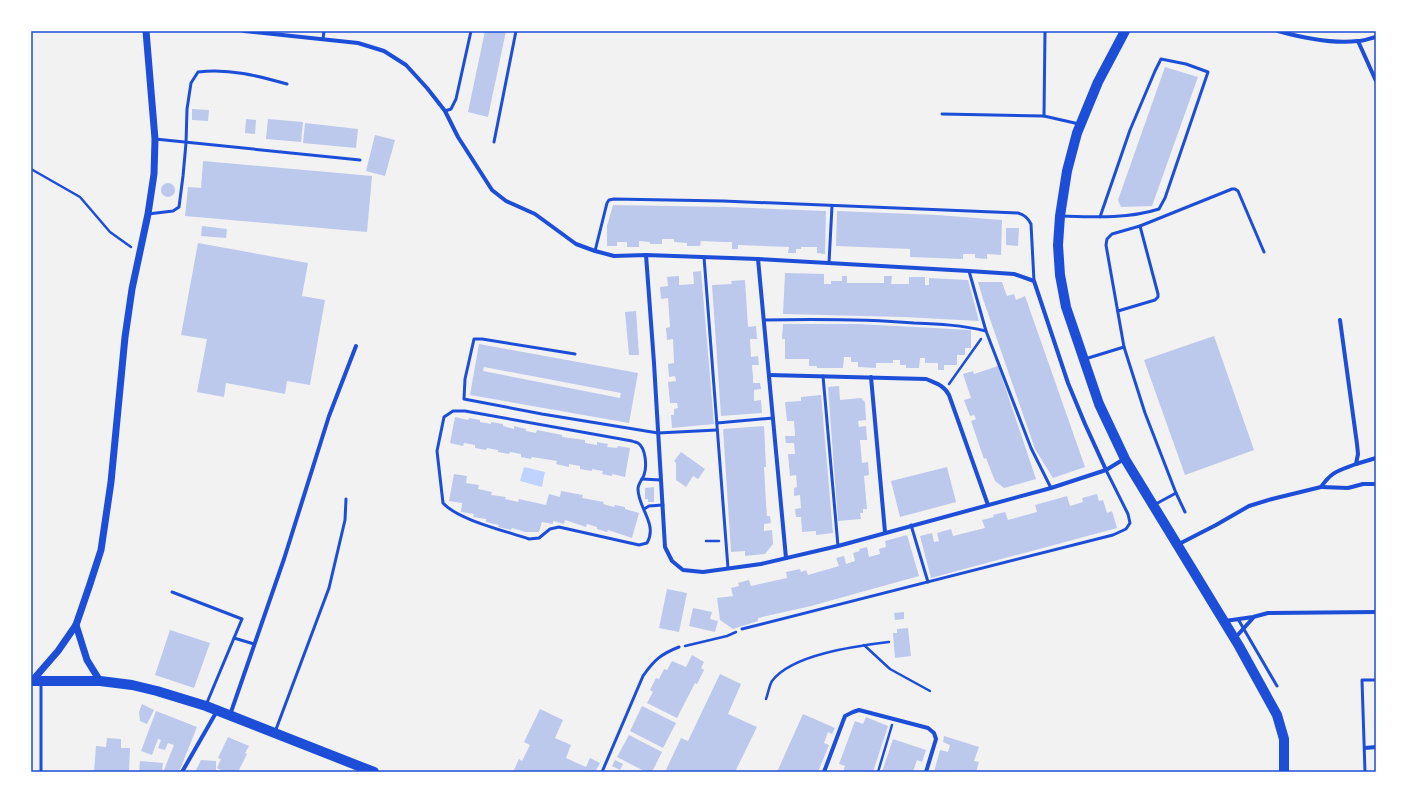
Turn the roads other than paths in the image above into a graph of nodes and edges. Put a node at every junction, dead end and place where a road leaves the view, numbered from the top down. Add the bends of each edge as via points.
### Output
1 (146, 31) edge
2 (244, 31) edge
3 (324, 31) edge
4 (471, 31) edge
5 (516, 31) edge
6 (1045, 31) edge
7 (1119, 31) edge
8 (1125, 31) edge
9 (1278, 31) edge
10 (1376, 37) edge
11 (323, 39) junction
12 (1358, 41) junction
13 (1115, 47) junction
14 (1376, 81) edge
15 (287, 84) dead end
16 (445, 111) junction
17 (942, 114) dead end
18 (1044, 116) junction
19 (1080, 125) junction
20 (155, 139) junction
21 (494, 142) dead end
22 (186, 143) junction
23 (360, 160) dead end
24 (832, 206) junction
25 (148, 214) junction
26 (1060, 216) junction
27 (1100, 217) junction
28 (1140, 226) junction
29 (595, 251) junction
30 (1264, 252) dead end
31 (646, 255) junction
32 (704, 257) junction
33 (758, 259) junction
34 (829, 263) junction
35 (970, 271) junction
36 (1034, 281) junction
37 (1118, 311) junction
38 (764, 320) junction
39 (1340, 320) dead end
40 (986, 331) junction
41 (356, 346) dead end
42 (1124, 347) junction
43 (575, 354) dead end
44 (1084, 359) junction
45 (769, 375) junction
46 (823, 376) junction
47 (871, 377) junction
48 (773, 418) junction
49 (717, 422) junction
50 (718, 430) junction
51 (658, 433) junction
52 (1376, 458) edge
53 (1125, 459) junction
54 (1356, 464) junction
55 (1106, 470) junction
56 (642, 479) junction
57 (661, 480) junction
58 (1376, 484) edge
59 (1321, 487) junction
60 (1051, 488) junction
61 (1176, 493) junction
62 (346, 499) dead end
63 (663, 505) junction
64 (988, 505) junction
65 (1153, 506) junction
66 (644, 509) junction
67 (1185, 512) dead end
68 (911, 526) junction
69 (885, 532) junction
70 (1177, 545) junction
71 (838, 546) junction
72 (786, 558) junction
73 (728, 568) junction
74 (928, 582) junction
75 (172, 592) dead end
76 (1376, 612) edge
77 (1253, 617) junction
78 (1238, 620) junction
79 (1224, 622) junction
80 (76, 625) junction
81 (742, 629) road end
82 (1243, 629) junction
83 (234, 638) junction
84 (1235, 639) junction
85 (254, 644) junction
86 (679, 647) road end
87 (100, 680) junction
88 (1376, 680) edge
89 (35, 681) edge
90 (1277, 686) dead end
91 (206, 706) junction
92 (217, 711) junction
93 (230, 716) junction
94 (275, 734) junction
95 (1376, 747) edge
96 (1364, 748) junction
97 (41, 772) edge
98 (182, 772) edge
99 (374, 772) edge
100 (602, 772) edge
101 (824, 772) edge
102 (926, 772) edge
103 (1284, 772) edge
104 (1365, 772) edge

1 - 20 street
2 - 11 street
3 - 11 lane
4 - 16 lane via 456,99 452,109
5 - 21 lane
6 - 18 lane
7 - 13 main road
8 - 13 main road
9 - 12 street via 1304,38
10 - 12 street
11 - 16 street via 358,43 384,51 406,65
12 - 14 street
13 - 19 main road
15 - 22 lane via 252,74 214,70 198,72 191,83
16 - 29 street via 458,137 492,190 506,201 535,214 576,244
17 - 18 lane
18 - 19 lane
19 - 26 main road via 1067,171
20 - 22 lane
20 - 25 street via 154,174
22 - 23 lane
22 - 25 lane via 179,207 173,211
24 - 29 lane via 614,199 607,203
24 - 34 lane
24 - 36 lane via 1024,215 1031,224
25 - 80 street via 124,337 110,482 100,550
26 - 27 lane
26 - 44 main road via 1060,275 1066,307
27 - 27 lane via 1130,130 1161,59 1208,72 1159,209
28 - 30 lane via 1235,189
28 - 37 lane via 1112,234 1106,245
28 - 37 lane via 1158,297
29 - 31 street via 614,256
31 - 32 street
31 - 51 street
32 - 33 street
32 - 49 lane
33 - 34 street
33 - 38 street
34 - 35 street
35 - 36 street via 1014,274
35 - 40 lane
36 - 55 street via 1068,383
37 - 42 lane
38 - 40 lane via 835,319 966,326
38 - 45 street
39 - 54 street via 1357,444
40 - 60 lane via 1031,448
41 - 85 street via 329,416
42 - 44 lane
42 - 61 lane via 1145,413
43 - 51 lane via 474,339 465,379 464,399
44 - 53 main road via 1099,404
45 - 46 street
45 - 48 street
46 - 47 street
46 - 71 lane
47 - 64 street via 926,378 946,389
47 - 69 street
48 - 49 lane
48 - 72 street
49 - 50 lane
50 - 51 lane
50 - 73 lane
51 - 57 street
52 - 54 street
53 - 55 street
53 - 65 main road
54 - 59 street via 1335,472
55 - 60 street
55 - 74 lane via 1128,514 1130,523 1126,529 1113,535
56 - 57 lane
56 - 66 lane via 638,489
56 - 66 lane via 645,469 643,449 639,443 465,411 452,411 444,417 437,451 443,503 461,516 529,538 539,538 550,529 559,527 639,545 647,543 650,538 650,523
57 - 63 street
58 - 59 street via 1348,488
59 - 70 street via 1249,506
60 - 64 street
61 - 65 lane
61 - 67 lane
62 - 94 lane via 345,520 328,588
63 - 66 lane
63 - 73 street via 665,547 672,560 683,570 703,572
64 - 68 street
65 - 70 main road
68 - 69 street
68 - 74 lane
69 - 71 street
70 - 79 main road
71 - 72 street
72 - 73 street
74 - 81 lane
75 - 83 lane via 242,619
76 - 77 street via 1268,613
77 - 78 street
77 - 82 street
78 - 79 street
78 - 82 lane
79 - 84 main road
80 - 87 street via 87,660
80 - 89 street
82 - 84 street
82 - 90 lane
83 - 85 lane
83 - 91 lane
84 - 103 main road via 1277,715 1284,739
85 - 93 street
86 - 100 lane via 664,653 652,663 643,676
87 - 89 main road
87 - 91 main road via 157,691
88 - 96 lane via 1362,680
89 - 97 lane
91 - 92 main road
92 - 93 main road
92 - 98 street
93 - 94 main road
94 - 99 main road
95 - 96 street
96 - 104 lane
101 - 102 street via 846,716 860,710 928,728 934,733 936,739

